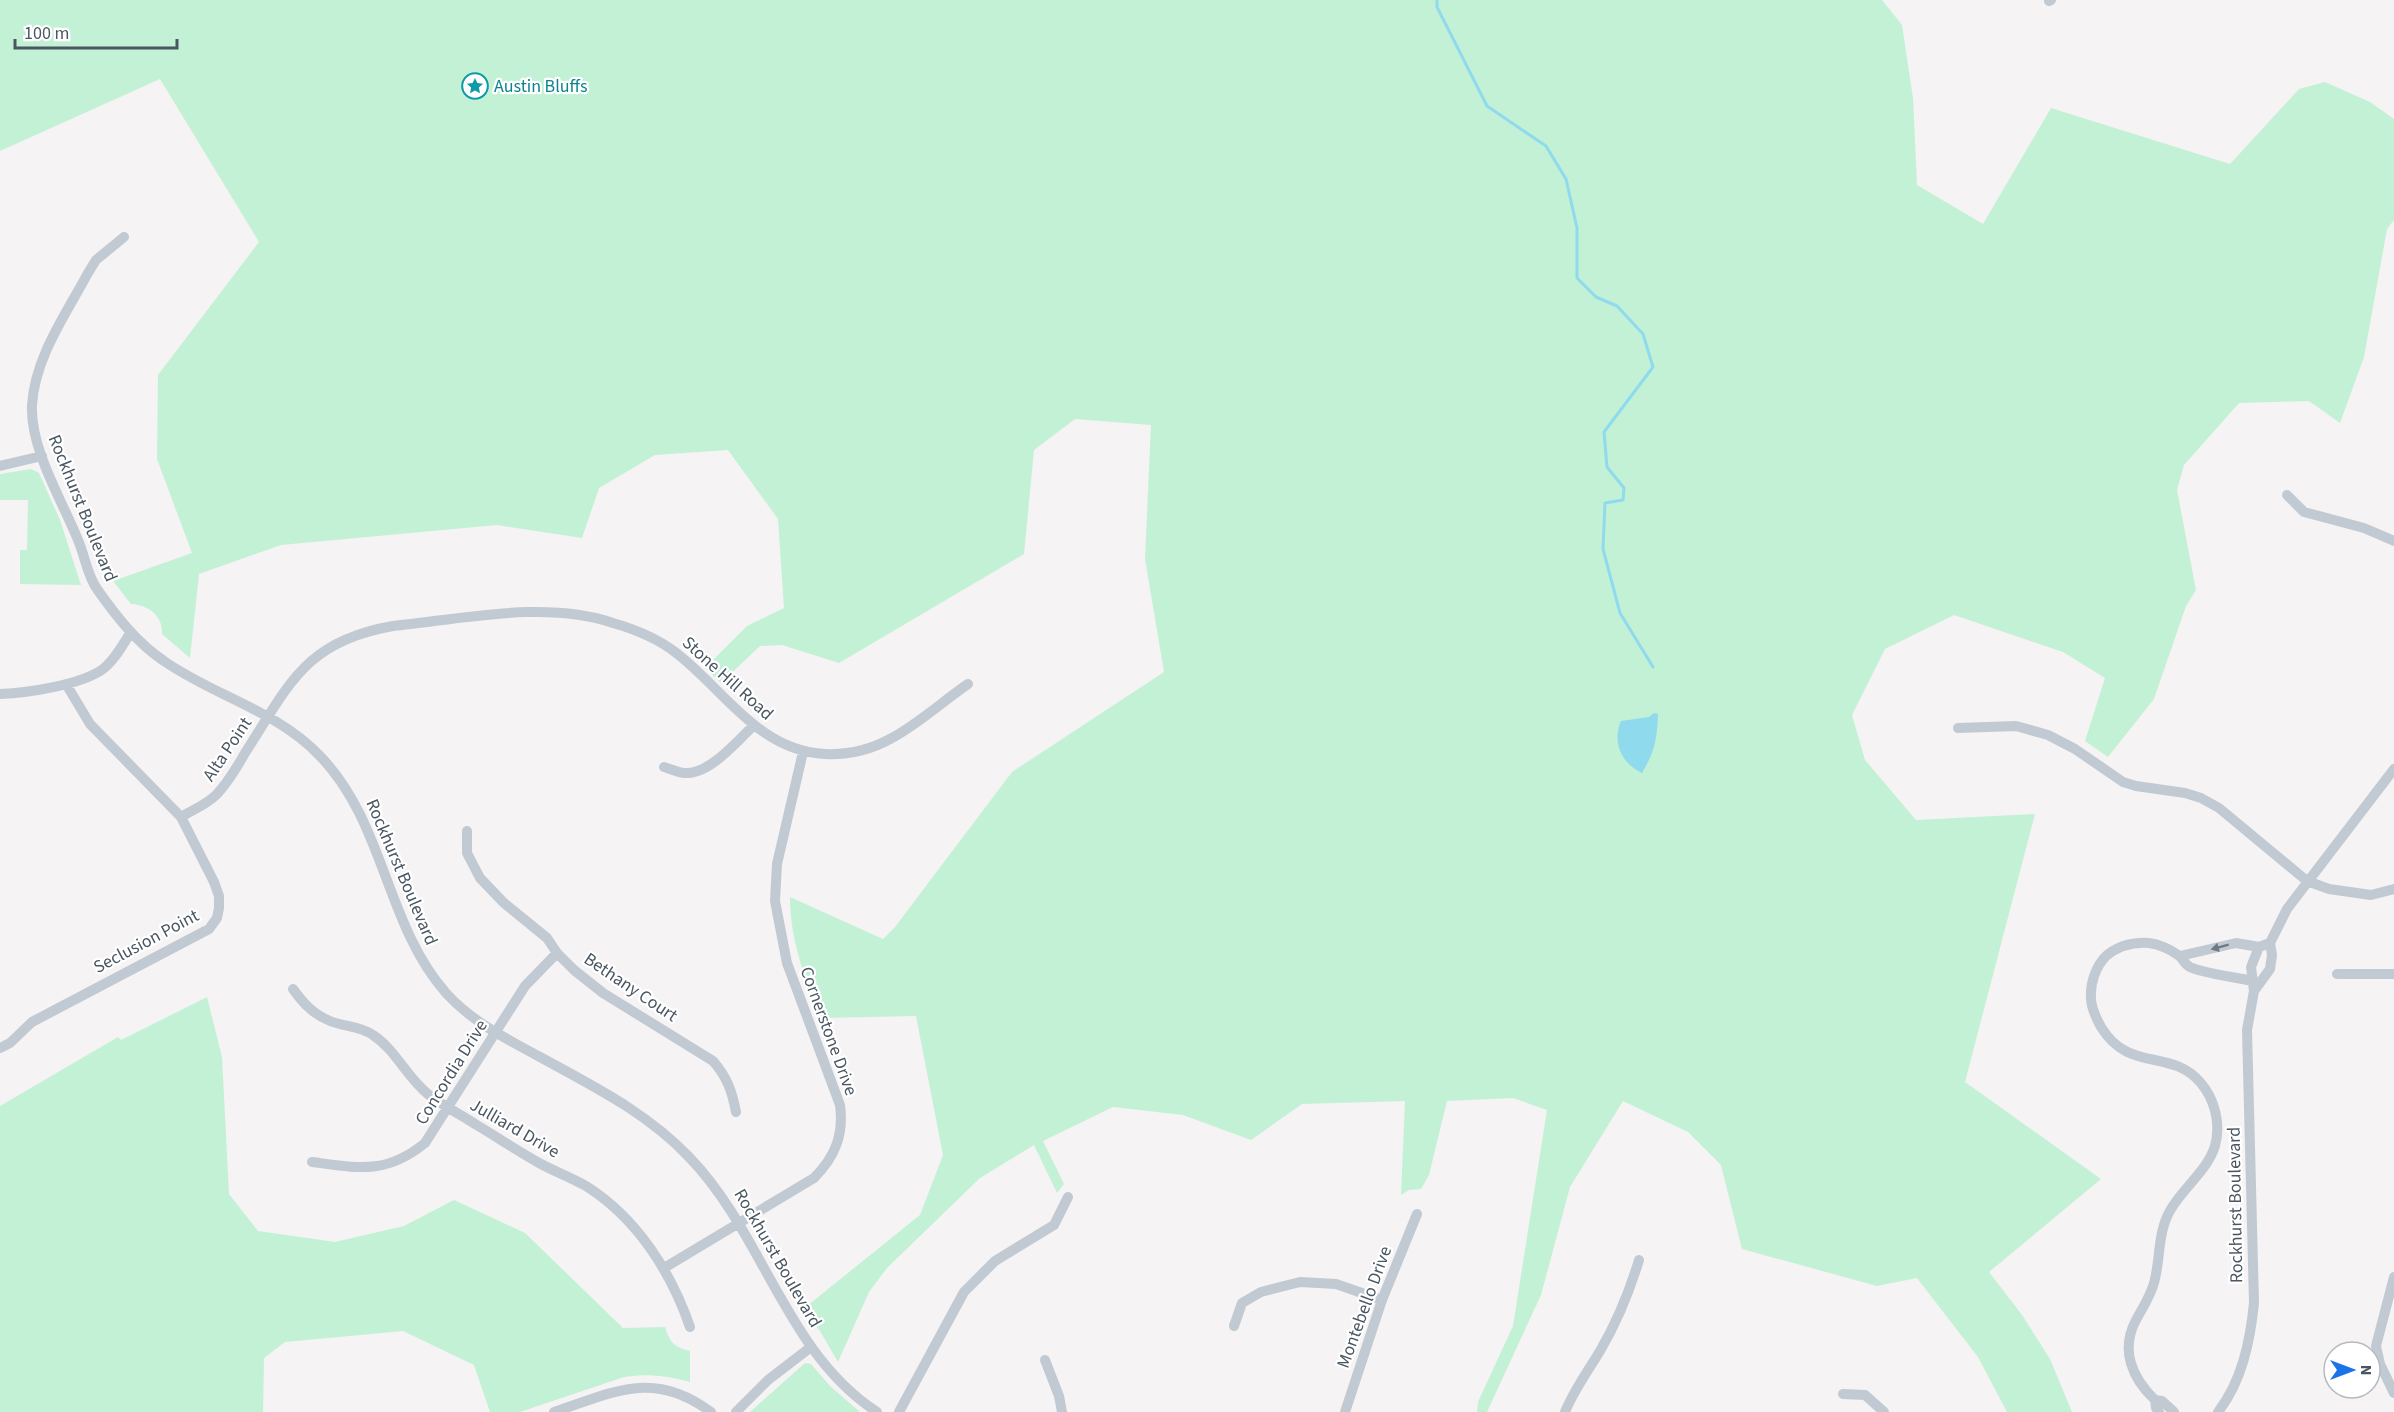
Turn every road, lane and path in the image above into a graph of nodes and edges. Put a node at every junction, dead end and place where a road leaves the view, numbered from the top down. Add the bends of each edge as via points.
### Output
1 (124, 237) dead end
2 (42, 456) junction
3 (0, 466) edge
4 (2287, 495) dead end
5 (2394, 541) edge
6 (131, 632) junction
7 (66, 684) junction
8 (968, 684) dead end
9 (0, 694) edge
10 (269, 717) junction
11 (754, 725) junction
12 (1958, 728) dead end
13 (803, 752) junction
14 (664, 766) dead end
15 (2394, 769) edge
16 (181, 817) junction
17 (467, 831) dead end
18 (2307, 881) junction
19 (2394, 889) edge
20 (2265, 945) junction
21 (557, 953) junction
22 (2180, 956) junction
23 (2337, 974) dead end
24 (2394, 974) edge
25 (2253, 986) junction
26 (292, 989) dead end
27 (496, 1033) junction
28 (0, 1048) edge
29 (448, 1108) junction
30 (736, 1112) dead end
31 (312, 1162) dead end
32 (1068, 1197) dead end
33 (1417, 1214) dead end
34 (740, 1223) junction
35 (1639, 1260) dead end
36 (664, 1269) junction
37 (2394, 1277) edge
38 (1382, 1300) junction
39 (1234, 1326) dead end
40 (690, 1327) dead end
41 (811, 1347) junction
42 (1045, 1360) dead end
43 (2394, 1393) edge
44 (1842, 1394) dead end
45 (2155, 1400) junction
46 (554, 1412) edge
47 (711, 1412) edge
48 (736, 1412) edge
49 (878, 1412) edge
50 (899, 1412) edge
51 (1062, 1412) edge
52 (1345, 1412) edge
53 (1565, 1412) edge
54 (1884, 1412) edge
55 (2159, 1412) edge
56 (2174, 1412) edge
57 (2218, 1412) edge

1 - 2 street, Rockhurst Boulevard via 96,260 45,354 32,405 34,432
2 - 3 street
2 - 6 street, Rockhurst Boulevard via 94,585
4 - 5 street via 2304,512 2372,530
6 - 7 street via 104,669
6 - 10 street, Rockhurst Boulevard via 177,669
7 - 9 street
7 - 16 street, Seclusion Point via 90,724
8 - 13 street, Stone Hill Road via 878,745 836,755
10 - 11 street, Stone Hill Road via 287,686 302,670 335,643 354,635 393,626 556,612 614,623 656,640 675,651
10 - 16 street, Alta Point via 215,796
10 - 27 street, Rockhurst Boulevard via 304,740 342,782 366,825 419,957 450,998
11 - 13 street, Stone Hill Road via 773,740
11 - 14 street via 727,751 700,769 687,774
12 - 18 street via 2001,726 2033,730 2075,749 2123,782 2201,798 2219,808
13 - 34 street, Cornerstone Drive via 778,853 775,901 787,963 840,1105 841,1136 827,1165 814,1178
15 - 18 street, Rockhurst Boulevard
16 - 28 street, Seclusion Point via 219,896 217,918 209,929 32,1022
17 - 21 street, Bethany Court via 467,853 480,878 547,938
18 - 19 street via 2329,889 2371,895
18 - 20 street, Rockhurst Boulevard
20 -> 22 street via 2236,943
20 - 25 street, Rockhurst Boulevard via 2251,968
20 - 25 street, Rockhurst Boulevard via 2272,955 2270,969
21 - 27 street, Concordia Drive via 525,986
21 - 30 street, Bethany Court via 603,993 713,1061 731,1087
22 - 25 street via 2184,963 2198,970
22 - 45 street via 2152,944 2121,947 2097,968 2091,996 2095,1015 2110,1041 2132,1056 2167,1063 2191,1074 2207,1091 2218,1121 2209,1161 2180,1195 2166,1219 2154,1282 2131,1330 2128,1354 2133,1373
23 - 24 street
25 - 57 street, Rockhurst Boulevard via 2247,1030 2254,1304 2245,1356
26 - 29 street, Julliard Drive via 318,1015 375,1036 419,1085
27 - 29 street, Concordia Drive
27 - 34 street, Rockhurst Boulevard via 637,1112 689,1156
29 - 31 street, Concordia Drive via 425,1143 399,1161 371,1168
29 - 36 street, Julliard Drive via 587,1187 625,1218
32 - 50 street via 1054,1225 996,1261 964,1292
33 - 38 street, Montebello Drive
34 - 36 street, Cornerstone Drive
34 - 41 street, Rockhurst Boulevard
35 - 53 street via 1618,1319
36 - 40 street, Julliard Drive
37 - 43 street via 2376,1346
38 - 39 street via 1336,1284 1300,1282 1261,1292 1242,1303
38 - 52 street, Montebello Drive
41 - 48 street via 768,1380
41 - 49 street, Rockhurst Boulevard via 831,1373
42 - 51 street
44 - 54 street via 1865,1395
45 - 55 street
45 - 56 street
46 - 47 street via 621,1390 658,1387 688,1396

